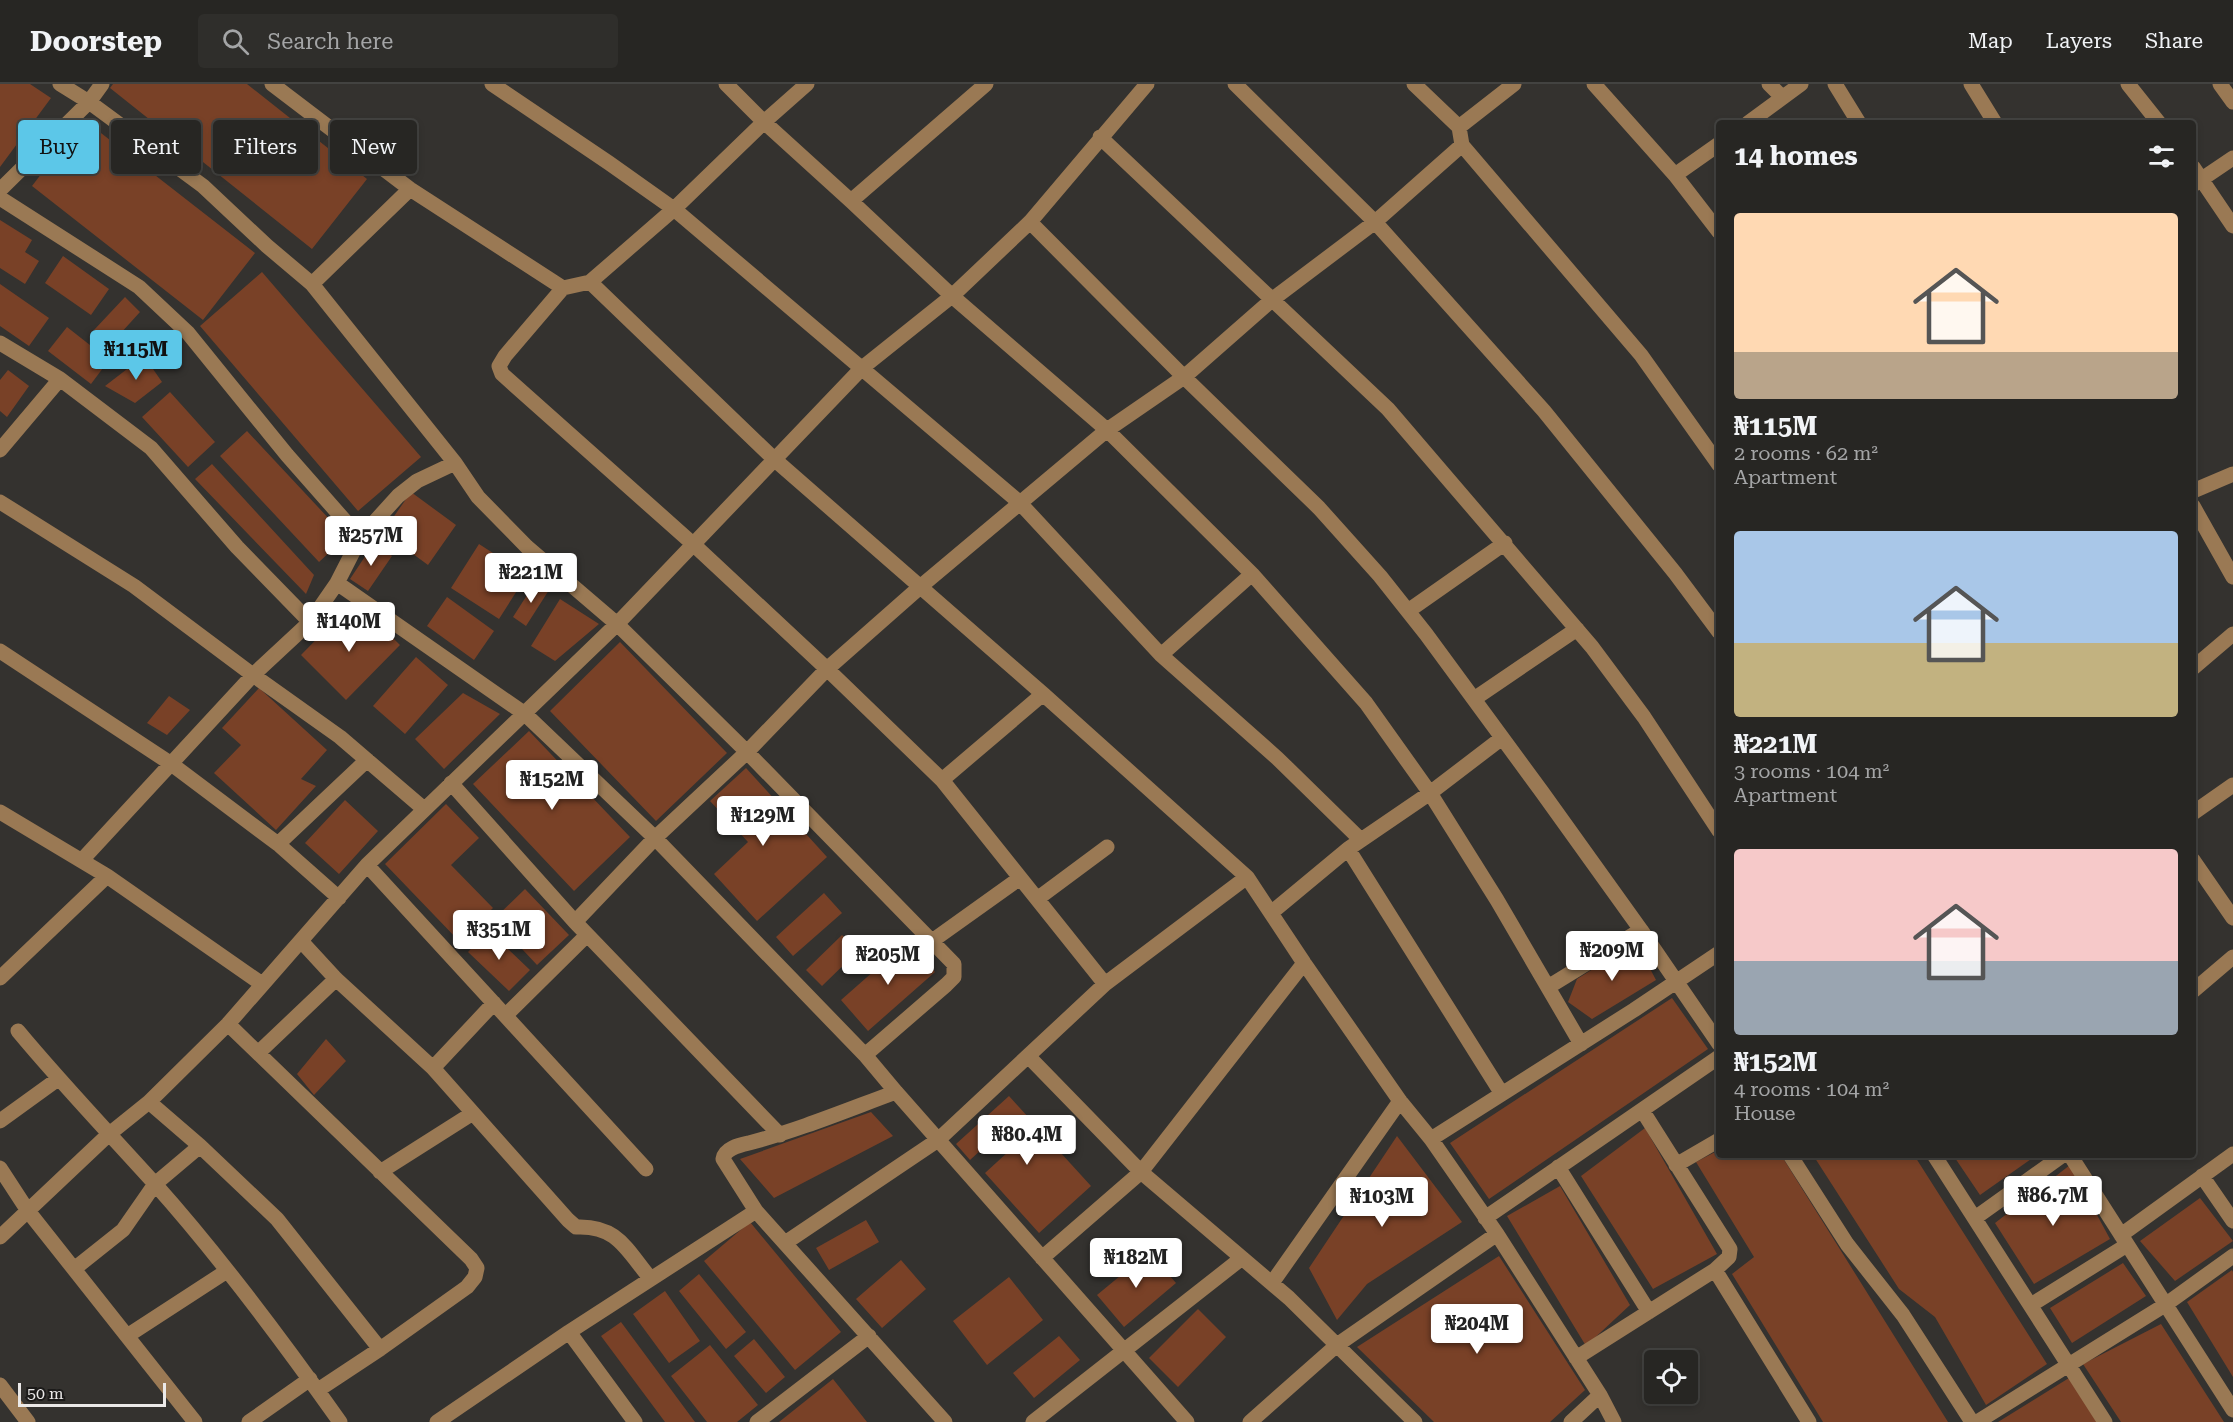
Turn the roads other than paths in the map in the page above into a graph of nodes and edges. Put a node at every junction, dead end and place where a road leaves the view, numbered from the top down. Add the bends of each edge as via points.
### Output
1 (60, 84) edge
2 (102, 84) edge
3 (272, 84) edge
4 (492, 84) edge
5 (726, 84) edge
6 (807, 84) edge
7 (986, 84) edge
8 (1148, 84) edge
9 (1235, 84) edge
10 (1414, 84) edge
11 (1514, 84) edge
12 (1594, 84) edge
13 (1769, 84) edge
14 (1801, 84) edge
15 (1836, 84) edge
16 (1971, 84) edge
17 (2128, 84) edge
18 (2220, 84) edge
19 (1782, 97) junction
20 (89, 102) junction
21 (2233, 102) edge
22 (1767, 117) edge
23 (1857, 120) edge
24 (1993, 120) edge
25 (2156, 120) edge
26 (764, 122) junction
27 (1459, 127) junction
28 (1100, 137) junction
29 (1462, 145) junction
30 (1716, 146) edge
31 (2233, 158) edge
32 (1676, 176) junction
33 (2196, 177) edge
34 (410, 189) junction
35 (0, 190) edge
36 (0, 198) edge
37 (851, 201) junction
38 (674, 209) junction
39 (1030, 222) junction
40 (1375, 222) junction
41 (2233, 225) edge
42 (1716, 228) edge
43 (590, 282) junction
44 (312, 284) junction
45 (562, 288) junction
46 (952, 296) junction
47 (1273, 299) junction
48 (0, 343) edge
49 (862, 368) junction
50 (1184, 377) junction
51 (60, 379) junction
52 (1107, 430) junction
53 (0, 450) edge
54 (774, 459) junction
55 (1716, 461) edge
56 (455, 463) junction
57 (2233, 474) edge
58 (2196, 490) edge
59 (0, 502) edge
60 (1019, 502) junction
61 (2196, 511) edge
62 (360, 538) junction
63 (1505, 543) junction
64 (693, 544) junction
65 (1252, 574) junction
66 (2233, 576) edge
67 (337, 583) junction
68 (920, 587) junction
69 (1408, 611) junction
70 (310, 622) junction
71 (617, 624) junction
72 (1716, 628) edge
73 (1577, 629) junction
74 (2233, 634) edge
75 (0, 651) edge
76 (1161, 656) junction
77 (2196, 665) edge
78 (827, 669) junction
79 (253, 675) junction
80 (1043, 694) junction
81 (1474, 699) junction
82 (525, 714) junction
83 (1502, 738) junction
84 (747, 752) junction
85 (367, 760) junction
86 (170, 763) junction
87 (942, 780) junction
88 (451, 783) junction
89 (2233, 785) edge
90 (1430, 794) junction
91 (424, 809) junction
92 (2196, 811) edge
93 (0, 812) edge
94 (1716, 826) edge
95 (655, 838) junction
96 (1361, 840) junction
97 (278, 844) junction
98 (1107, 847) dead end
99 (1348, 849) junction
100 (82, 860) junction
101 (2196, 864) edge
102 (367, 865) junction
103 (107, 876) junction
104 (1020, 878) junction
105 (1247, 878) junction
106 (339, 898) junction
107 (1037, 899) junction
108 (1271, 913) junction
109 (2233, 918) edge
110 (575, 922) junction
111 (1641, 930) junction
112 (587, 935) junction
113 (301, 941) junction
114 (932, 941) junction
115 (1716, 955) edge
116 (2233, 957) edge
117 (1304, 963) junction
118 (0, 978) edge
119 (336, 979) junction
120 (1676, 983) junction
121 (262, 984) junction
122 (1106, 984) junction
123 (1548, 987) junction
124 (2196, 988) edge
125 (494, 1003) junction
126 (506, 1015) junction
127 (228, 1024) junction
128 (18, 1031) dead end
129 (1716, 1040) edge
130 (1581, 1044) junction
131 (258, 1053) junction
132 (866, 1055) junction
133 (1029, 1057) junction
134 (1716, 1059) edge
135 (433, 1068) junction
136 (58, 1079) junction
137 (896, 1092) junction
138 (1502, 1094) junction
139 (1400, 1101) junction
140 (149, 1102) junction
141 (1642, 1110) junction
142 (473, 1113) junction
143 (0, 1121) edge
144 (108, 1135) junction
145 (780, 1135) junction
146 (1431, 1139) junction
147 (938, 1140) junction
148 (1716, 1142) edge
149 (200, 1146) junction
150 (2233, 1154) edge
151 (1792, 1158) edge
152 (1936, 1158) edge
153 (2059, 1158) edge
154 (2072, 1158) edge
155 (1676, 1165) junction
156 (1558, 1167) junction
157 (0, 1168) edge
158 (646, 1169) dead end
159 (380, 1172) junction
160 (1141, 1172) junction
161 (2202, 1176) junction
162 (155, 1184) junction
163 (756, 1210) junction
164 (28, 1211) junction
165 (1485, 1218) junction
166 (1975, 1218) junction
167 (2233, 1221) edge
168 (1497, 1234) junction
169 (0, 1237) edge
170 (2124, 1240) junction
171 (785, 1243) junction
172 (2233, 1256) edge
173 (1042, 1258) junction
174 (1242, 1258) junction
175 (74, 1269) junction
176 (1715, 1270) junction
177 (227, 1271) junction
178 (650, 1278) junction
179 (1272, 1283) junction
180 (2031, 1305) junction
181 (2166, 1305) junction
182 (1649, 1312) junction
183 (568, 1332) junction
184 (127, 1336) junction
185 (868, 1336) junction
186 (1337, 1345) junction
187 (381, 1349) junction
188 (1125, 1351) junction
189 (1576, 1358) junction
190 (2068, 1364) junction
191 (0, 1384) edge
192 (314, 1384) junction
193 (1600, 1395) junction
194 (2233, 1410) edge
195 (442, 1421) edge
196 (28, 1422) edge
197 (195, 1422) edge
198 (249, 1422) edge
199 (340, 1422) edge
200 (635, 1422) edge
201 (757, 1422) edge
202 (945, 1422) edge
203 (1034, 1422) edge
204 (1188, 1422) edge
205 (1250, 1422) edge
206 (1415, 1422) edge
207 (1571, 1422) edge
208 (1614, 1422) edge
209 (1809, 1422) edge
210 (1975, 1422) edge
211 (2105, 1422) edge

1 - 20 street
2 - 20 street
3 - 34 street
4 - 38 street
5 - 26 street
6 - 26 street
7 - 37 street
8 - 28 street
9 - 40 street
10 - 27 street
11 - 27 street
12 - 32 street
13 - 19 street
14 - 19 street
15 - 23 street
16 - 24 street
17 - 25 street
18 - 21 street
19 - 22 street
20 - 35 street
20 - 44 street via 203,186
26 - 37 street
26 - 38 street
27 - 29 street
28 - 39 street
28 - 47 street
29 - 40 street
29 - 55 street via 1641,356
30 - 32 street
31 - 33 street
32 - 42 street
33 - 41 street
34 - 44 street
34 - 45 street
36 - 62 street via 139,287 188,333
37 - 46 street
38 - 43 street
38 - 49 street
39 - 46 street
39 - 50 street
40 - 47 street
40 - 72 street via 1544,411
43 - 45 street
43 - 54 street
44 - 56 street
45 - 64 street via 505,356 499,366 502,374
46 - 49 street
46 - 52 street
47 - 50 street
47 - 63 street via 1388,409
48 - 51 street
49 - 54 street
49 - 60 street
50 - 52 street
50 - 69 street via 1319,508
51 - 53 street
51 - 70 street via 151,448 237,547
52 - 60 street
52 - 65 street
54 - 64 street
54 - 68 street
56 - 62 street via 398,496
56 - 71 street via 478,497 527,547
57 - 58 street
59 - 79 street via 134,586
60 - 68 street
60 - 76 street
61 - 66 street
62 - 67 street
63 - 69 street
63 - 73 street
64 - 71 street
64 - 78 street
65 - 76 street
65 - 90 street via 1366,703
67 - 70 street
67 - 82 street
68 - 78 street
68 - 80 street
69 - 81 street
70 - 79 street
71 - 82 street
71 - 84 street
73 - 81 street
73 - 94 street via 1644,717
74 - 77 street
75 - 86 street
76 - 96 street via 1277,758
78 - 84 street
78 - 87 street
79 - 85 street
79 - 86 street
80 - 87 street
80 - 105 street
81 - 83 street
82 - 88 street
82 - 95 street
83 - 90 street
83 - 111 street
84 - 95 street
84 - 114 street
85 - 91 street
85 - 97 street
86 - 97 street
86 - 100 street
87 - 104 street
88 - 91 street
88 - 110 street
89 - 92 street
90 - 96 street
90 - 123 street
91 - 102 street
93 - 100 street
95 - 110 street
95 - 132 street
96 - 99 street
97 - 106 street
98 - 107 street
99 - 108 street
99 - 138 street
100 - 103 street
101 - 109 street
102 - 106 street
102 - 125 street
103 - 118 street
103 - 121 street
104 - 107 street
104 - 114 street
105 - 108 street
105 - 122 street
106 - 113 street
107 - 122 street
108 - 117 street
110 - 112 street
111 - 120 street
111 - 123 street
112 - 126 street
112 - 145 street
113 - 119 street
113 - 121 street
114 - 132 street via 954,964 954,977
115 - 120 street
116 - 124 street
117 - 139 street
117 - 160 street
119 - 131 street
119 - 135 street
120 - 129 street
120 - 130 street
121 - 127 street
122 - 133 street
123 - 130 street
125 - 126 street
125 - 135 street
126 - 158 street
127 - 131 street
127 - 140 street
128 - 136 street
130 - 138 street
131 - 159 street
132 - 137 street
133 - 147 street
133 - 160 street
134 - 141 street
135 - 142 street
136 - 143 street
136 - 144 street
137 - 145 street
137 - 147 street
138 - 146 street
139 - 146 street
139 - 179 street
140 - 144 street
140 - 149 street
141 - 155 street
141 - 156 street
142 - 159 street
142 - 178 street via 568,1220 576,1227 608,1230
144 - 162 street
144 - 164 street
145 - 163 street via 741,1145 724,1154 723,1159
146 - 165 street
147 - 171 street
147 - 173 street
148 - 155 street
149 - 162 street
149 - 187 street via 278,1219
150 - 161 street
151 - 210 street via 1847,1244 1903,1315
152 - 166 street
153 - 166 street
154 - 170 street
155 - 176 street via 1730,1249 1729,1257
156 - 165 street
156 - 182 street
157 - 164 street
159 - 187 street via 477,1268 467,1287
160 - 173 street
160 - 174 street
161 - 167 street
161 - 170 street
162 - 175 street via 123,1230
162 - 177 street
163 - 171 street
163 - 178 street
164 - 169 street
164 - 175 street
165 - 168 street
166 - 180 street
168 - 186 street
168 - 189 street
170 - 180 street
170 - 181 street
171 - 185 street
172 - 181 street
173 - 188 street
174 - 179 street
174 - 188 street
175 - 184 street
176 - 182 street
176 - 209 street
177 - 184 street
177 - 192 street
178 - 183 street
179 - 186 street
180 - 190 street
181 - 190 street
181 - 194 street
182 - 189 street
183 - 195 street
183 - 200 street
184 - 197 street
185 - 201 street
185 - 202 street
186 - 205 street
186 - 206 street
187 - 192 street
188 - 203 street
188 - 204 street
189 - 193 street
190 - 210 street
190 - 211 street
191 - 196 street
192 - 198 street
192 - 199 street
193 - 207 street
193 - 208 street

